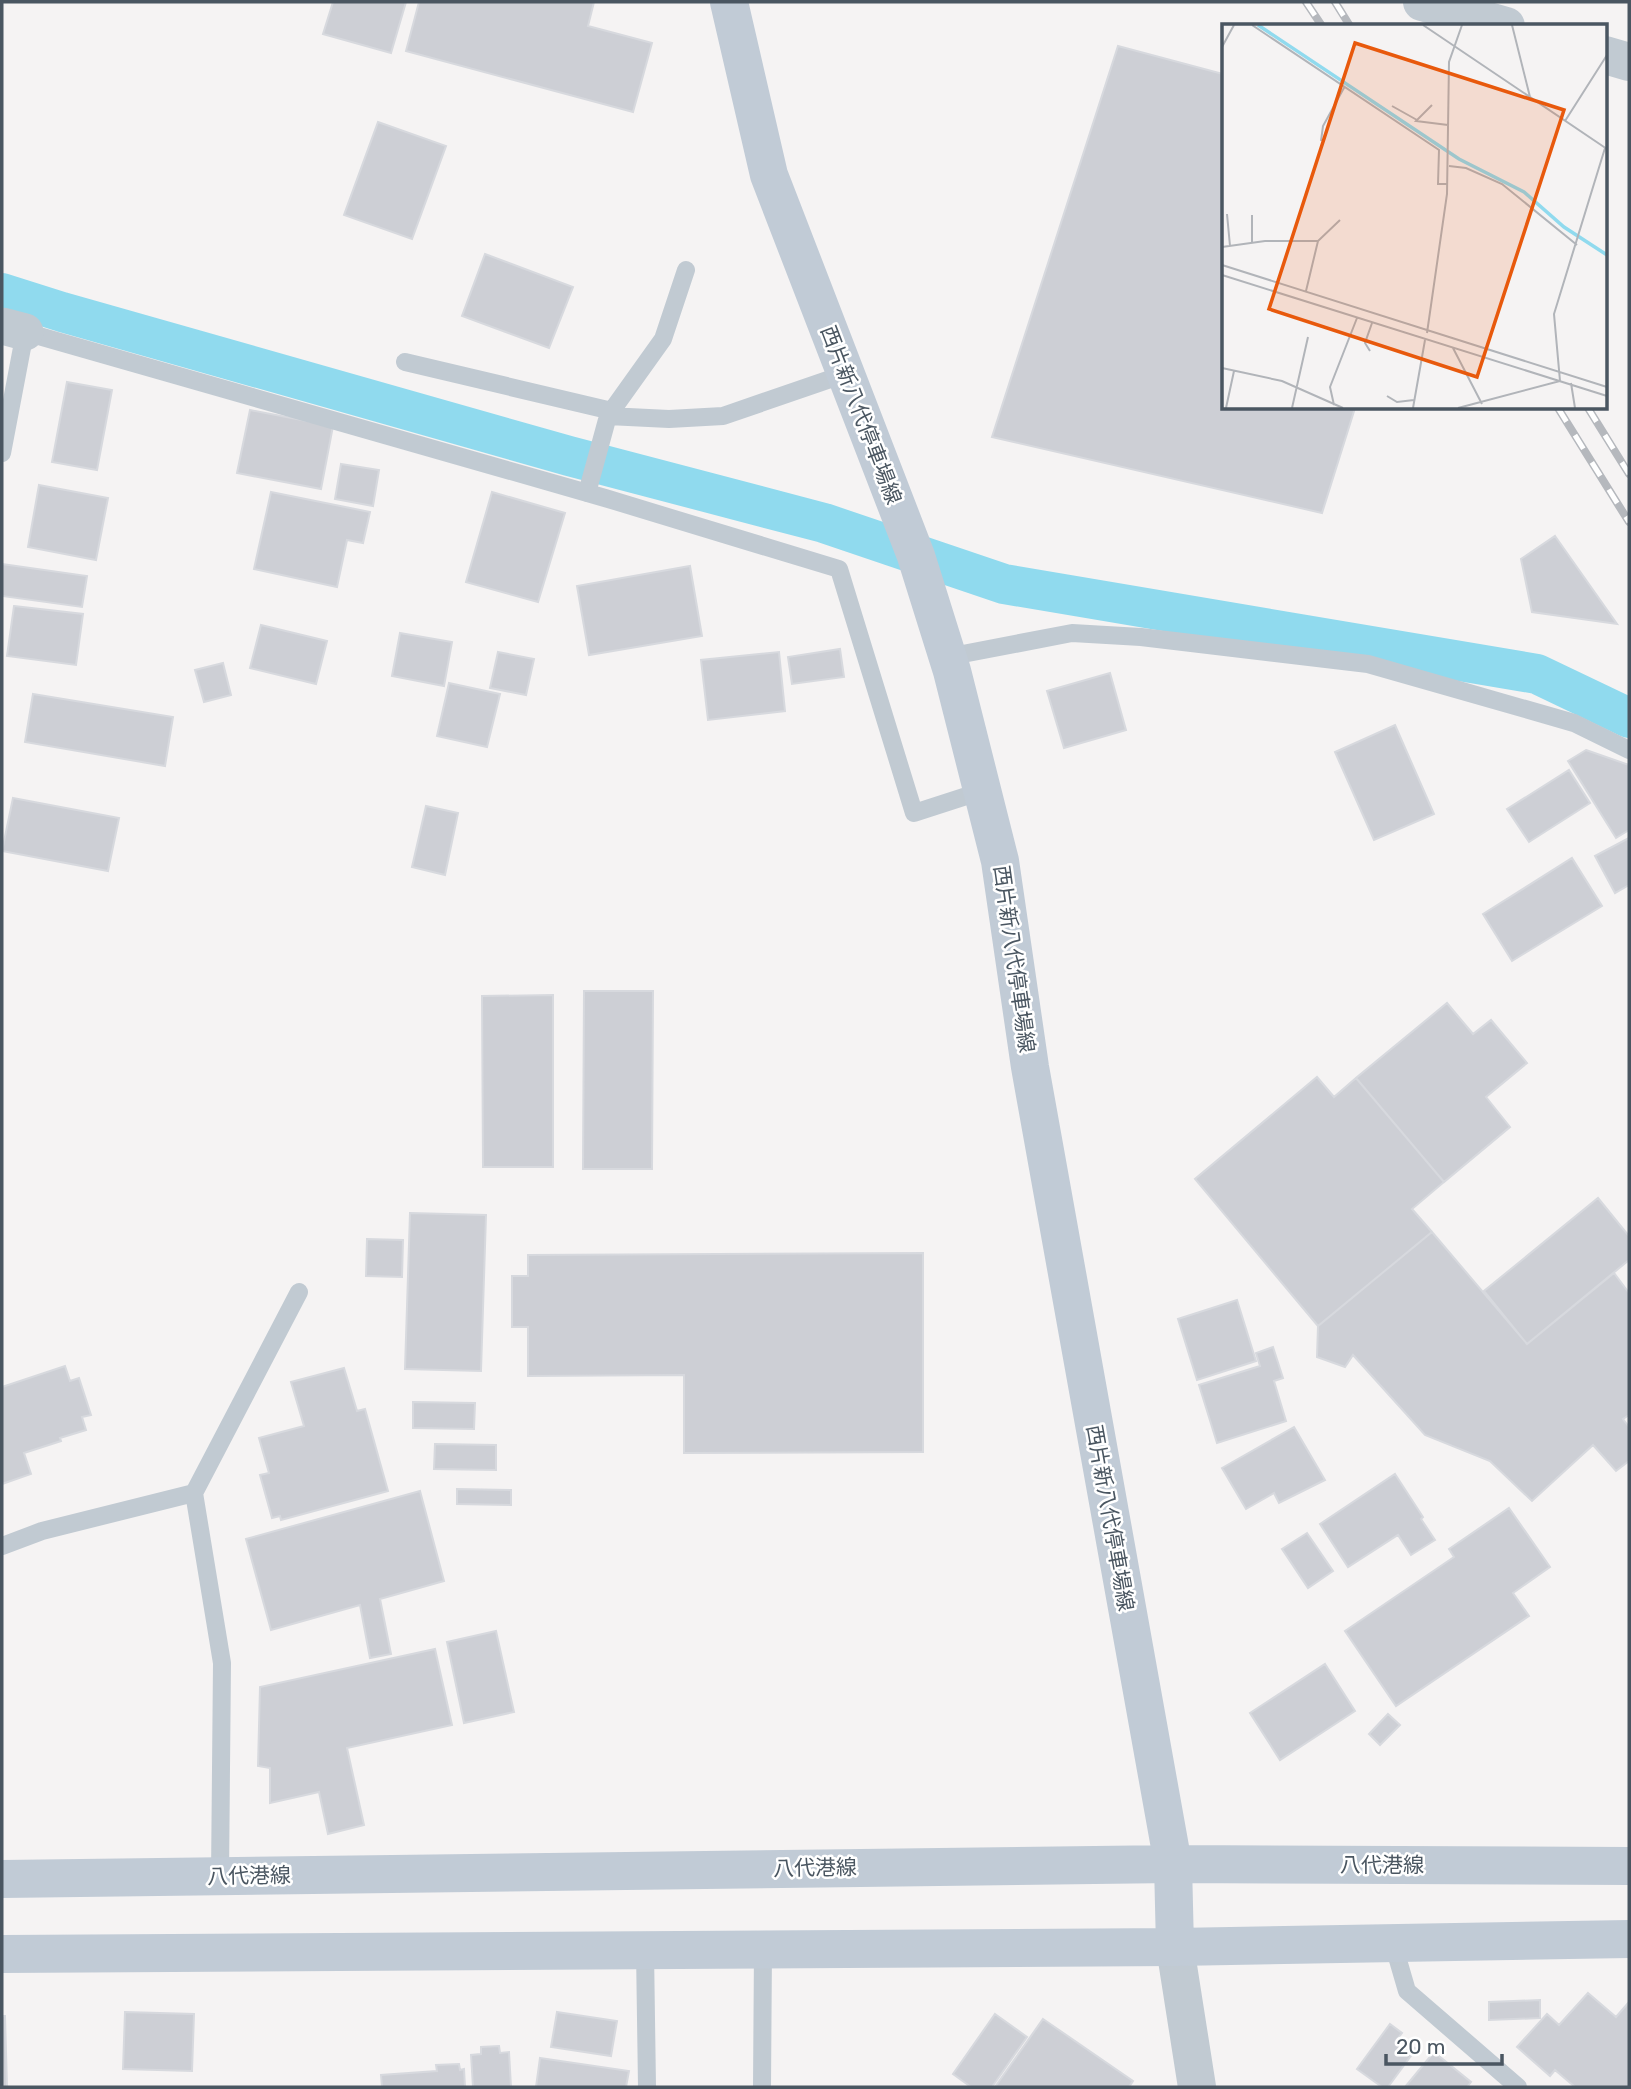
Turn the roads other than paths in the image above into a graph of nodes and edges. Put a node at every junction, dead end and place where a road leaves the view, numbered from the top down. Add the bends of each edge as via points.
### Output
1 (729, 2) edge
2 (1422, 2) edge
3 (1499, 24) edge
4 (1606, 55) edge
5 (1629, 62) edge
6 (686, 270) dead end
7 (13, 329) edge
8 (405, 362) dead end
9 (845, 374) junction
10 (609, 416) junction
11 (2, 453) edge
12 (588, 491) junction
13 (947, 657) junction
14 (1629, 750) edge
15 (982, 791) junction
16 (299, 1292) dead end
17 (194, 1493) junction
18 (2, 1546) edge
19 (1173, 1864) junction
20 (1629, 1866) edge
21 (220, 1876) junction
22 (2, 1879) edge
23 (1629, 1939) edge
24 (1394, 1943) junction
25 (1175, 1947) junction
26 (763, 1949) junction
27 (645, 1950) junction
28 (2, 1954) edge
29 (647, 2087) edge
30 (762, 2087) edge
31 (1197, 2087) edge
32 (1518, 2087) edge

1 - 9 main road, 西片新八代停車場線 via 769,175
2 - 3 street
4 - 5 street
6 - 10 lane via 663,339
7 - 11 lane
7 - 12 lane
8 - 10 lane
9 - 10 lane via 723,416
9 - 13 main road, 西片新八代停車場線 via 916,556
10 - 12 lane
12 - 15 lane via 839,569 914,813
13 - 14 lane via 1072,633 1368,664 1574,723
13 - 15 main road, 西片新八代停車場線
15 - 19 main road, 西片新八代停車場線 via 1000,861 1030,1067
16 - 17 lane
17 - 18 lane via 42,1531
17 - 21 lane via 222,1663
19 - 20 main road, 八代港線
19 - 21 main road, 八代港線
19 - 25 main road, 西片新八代停車場線
21 - 22 main road, 八代港線
23 - 24 main road
24 - 25 main road
24 - 32 lane via 1407,1991
25 - 26 main road
25 - 31 street
26 - 27 main road
26 - 30 lane
27 - 28 main road
27 - 29 lane

